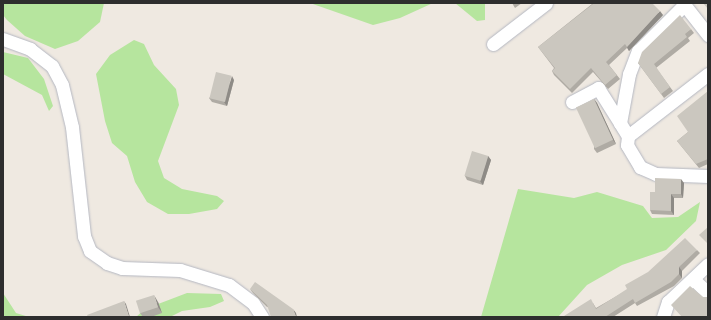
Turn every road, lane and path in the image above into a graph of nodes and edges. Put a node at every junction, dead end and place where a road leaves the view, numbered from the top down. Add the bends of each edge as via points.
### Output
1 (546, 3) edge
2 (684, 4) edge
3 (708, 35) edge
4 (3, 39) edge
5 (493, 44) dead end
6 (708, 74) edge
7 (572, 102) dead end
8 (620, 123) junction
9 (628, 136) junction
10 (708, 176) edge
11 (708, 264) edge
12 (693, 279) junction
13 (708, 293) edge
14 (262, 317) edge
15 (663, 317) edge

1 - 5 street
2 - 3 street
2 - 8 street via 638,51 630,74
4 - 14 street via 30,49 52,66 62,85 72,127 84,236 90,251 107,263 122,268 180,270 230,285 253,303
6 - 9 street
7 - 8 street via 598,88
8 - 9 street
9 - 10 street via 627,146 640,167 656,174
11 - 12 street
12 - 13 street
12 - 15 street via 668,302

